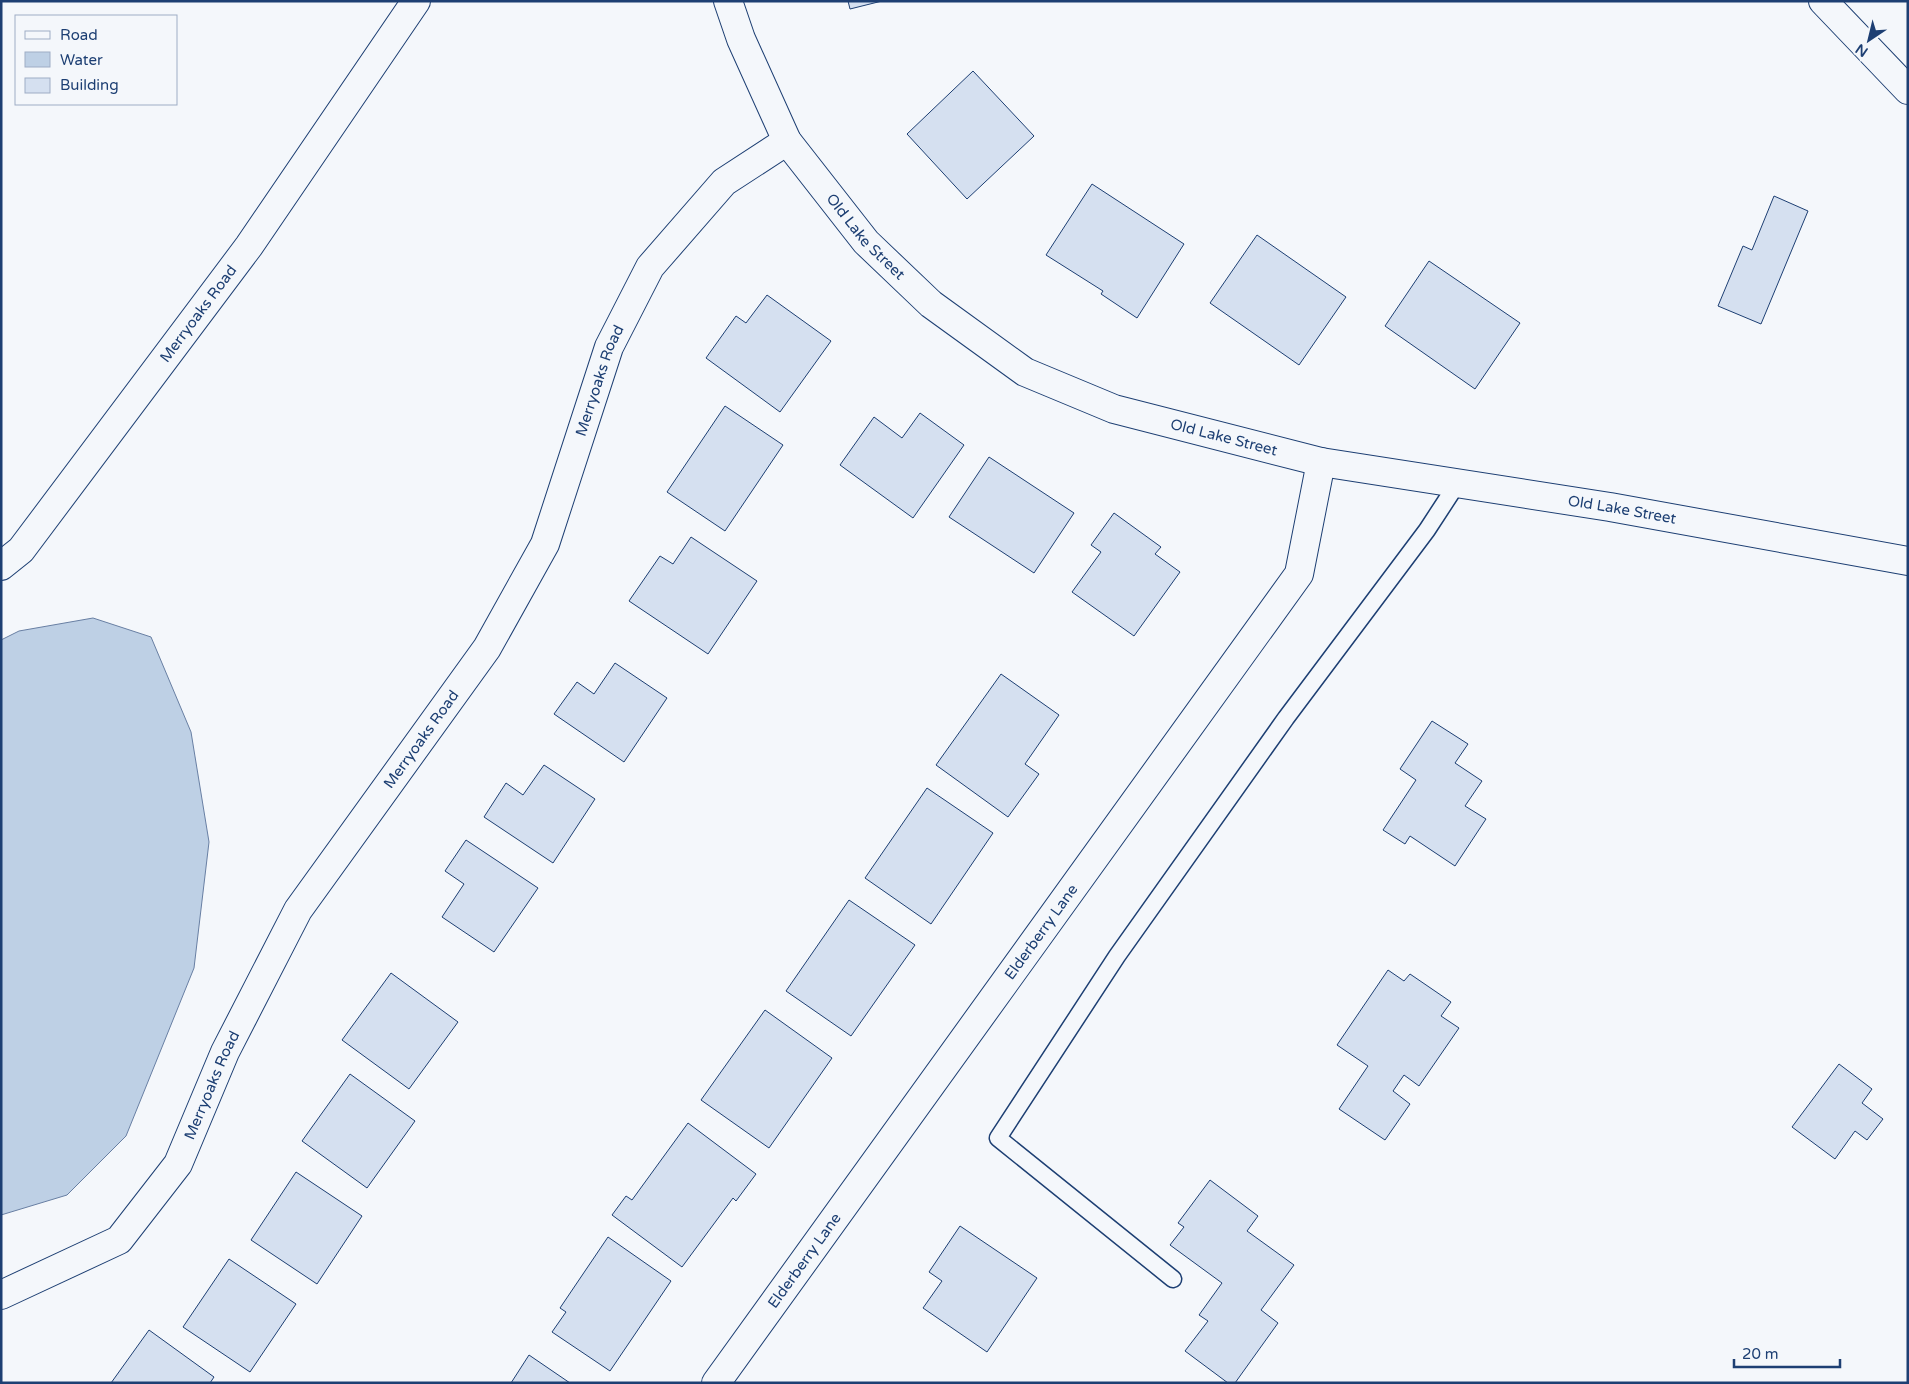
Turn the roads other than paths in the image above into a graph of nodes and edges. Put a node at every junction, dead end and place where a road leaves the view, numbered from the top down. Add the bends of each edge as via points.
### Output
1 (416, 1) edge
2 (728, 1) edge
3 (1823, 1) edge
4 (1908, 90) edge
5 (787, 141) junction
6 (1321, 462) junction
7 (1457, 484) junction
8 (1908, 561) edge
9 (1, 566) edge
10 (1173, 1279) dead end
11 (1, 1296) edge
12 (716, 1383) edge

1 - 9 main road, Merryoaks Road via 249,246 21,550
2 - 5 main road, Old Lake Street via 741,39
3 - 4 main road
5 - 6 main road, Old Lake Street via 866,242 932,304 1025,372 1114,409
5 - 11 main road, Merryoaks Road via 724,182 650,266 609,347 545,544 487,648 298,910 225,1052 178,1164 119,1240
6 - 7 main road, Old Lake Street
6 - 12 main road, Elderberry Lane via 1300,574
7 - 8 main road, Old Lake Street via 1610,507
7 - 10 lane via 1428,530 1286,718 1117,956 998,1138

